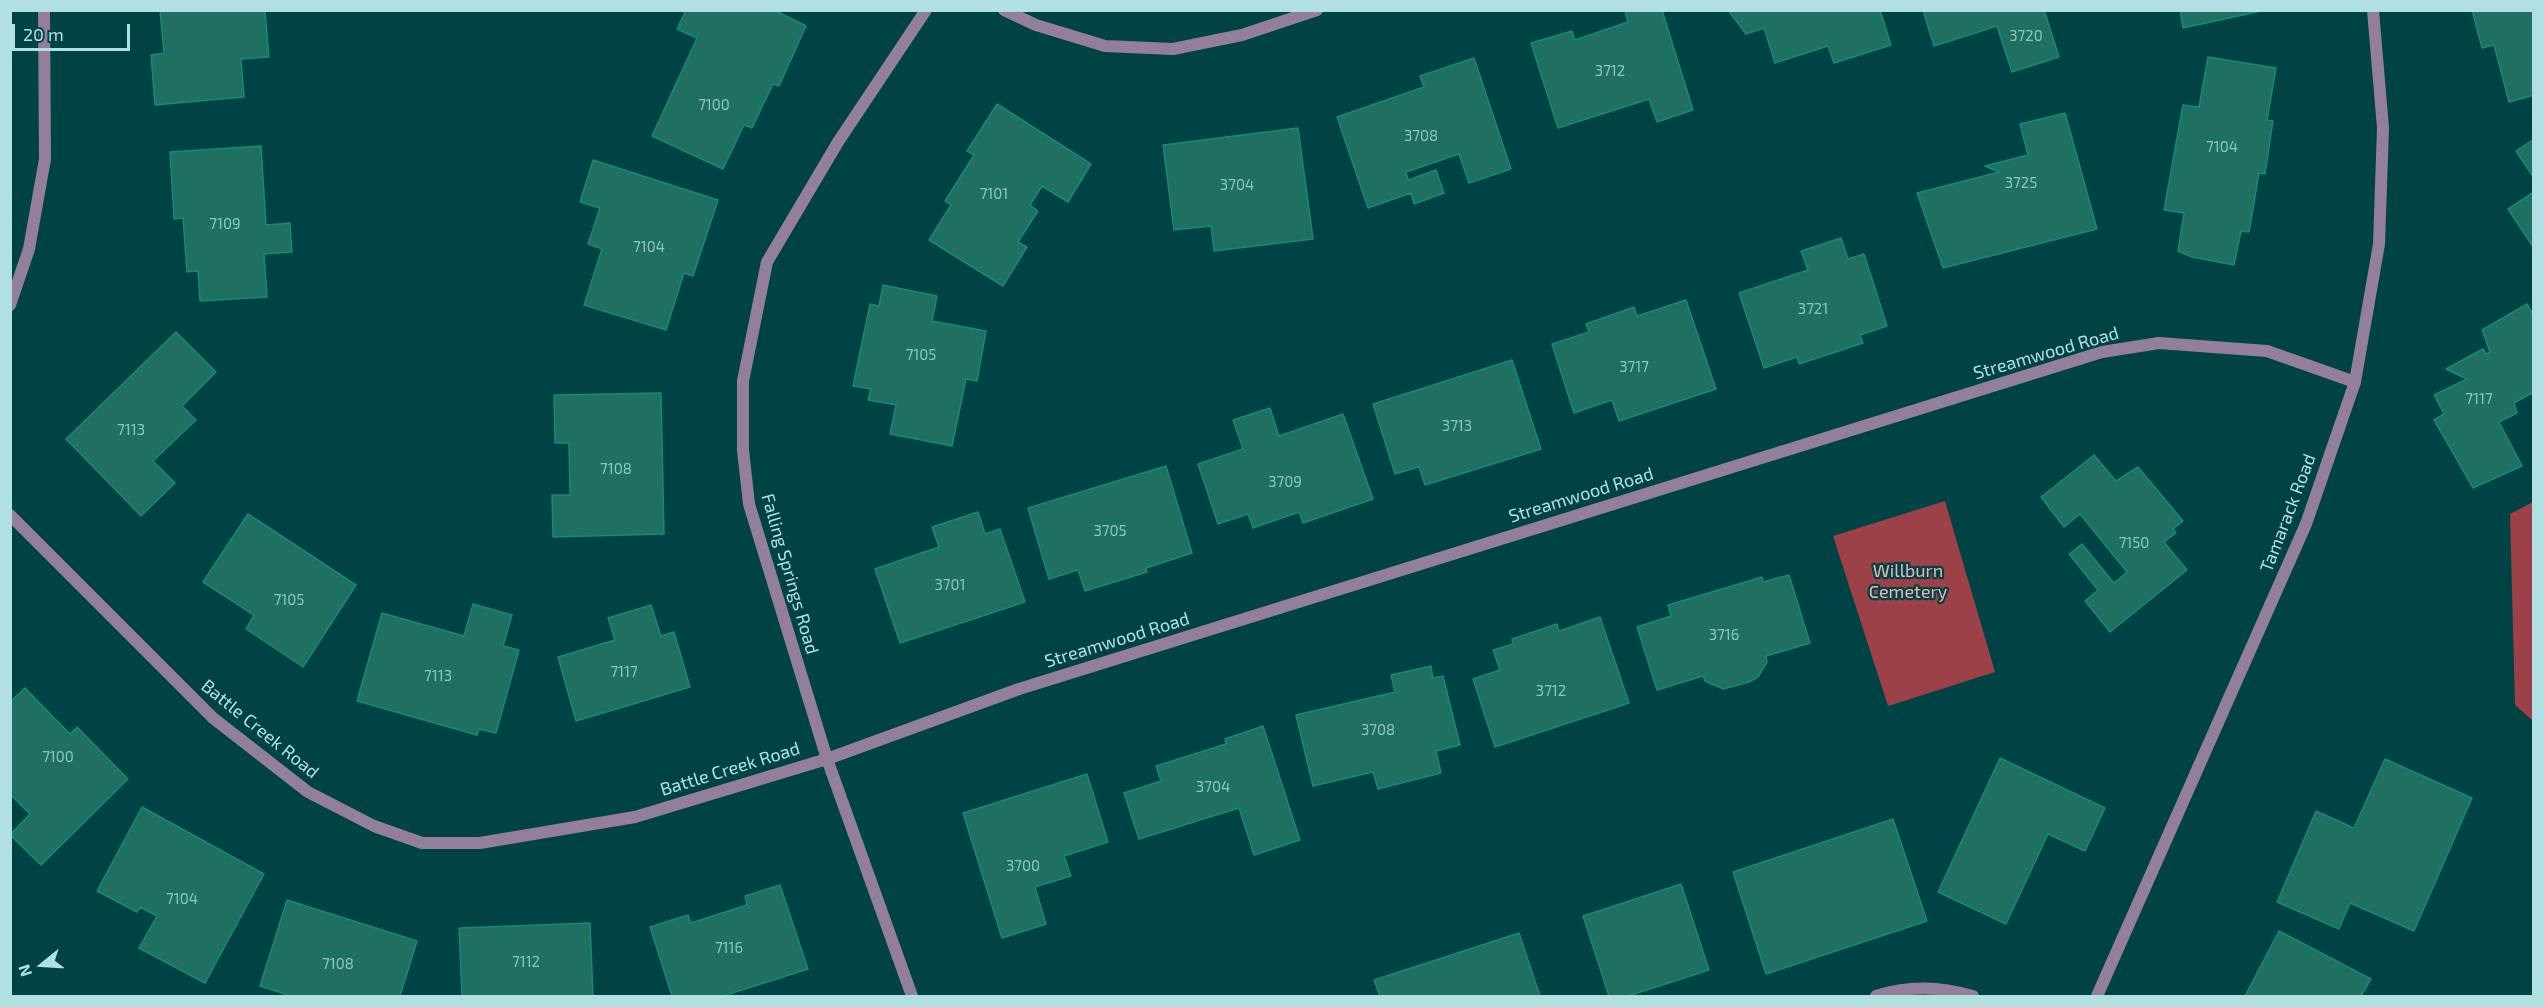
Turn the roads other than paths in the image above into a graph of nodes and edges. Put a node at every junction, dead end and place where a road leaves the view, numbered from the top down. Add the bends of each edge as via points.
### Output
1 (44, 10) edge
2 (926, 10) edge
3 (1004, 10) edge
4 (1317, 10) edge
5 (2373, 10) edge
6 (10, 305) edge
7 (2355, 381) junction
8 (10, 515) edge
9 (827, 759) junction
10 (912, 996) edge
11 (1876, 996) edge
12 (1973, 996) edge
13 (2097, 996) edge

1 - 6 street via 45,159 29,249
2 - 9 street, Falling Springs Road via 838,142 767,262 743,381 743,450 749,504
3 - 4 street via 1036,25 1105,46 1173,49 1242,35
5 - 7 street, Tamarack Road via 2383,128 2379,243
7 - 9 street, Streamwood Road via 2266,351 2159,343 2102,352 1019,689
7 - 13 street, Tamarack Road via 2306,524
8 - 9 street, Battle Creek Road via 213,718 308,792 374,826 422,843 480,843 635,817
9 - 10 street, Falling Springs Road
11 - 12 street via 1897,990 1944,988

